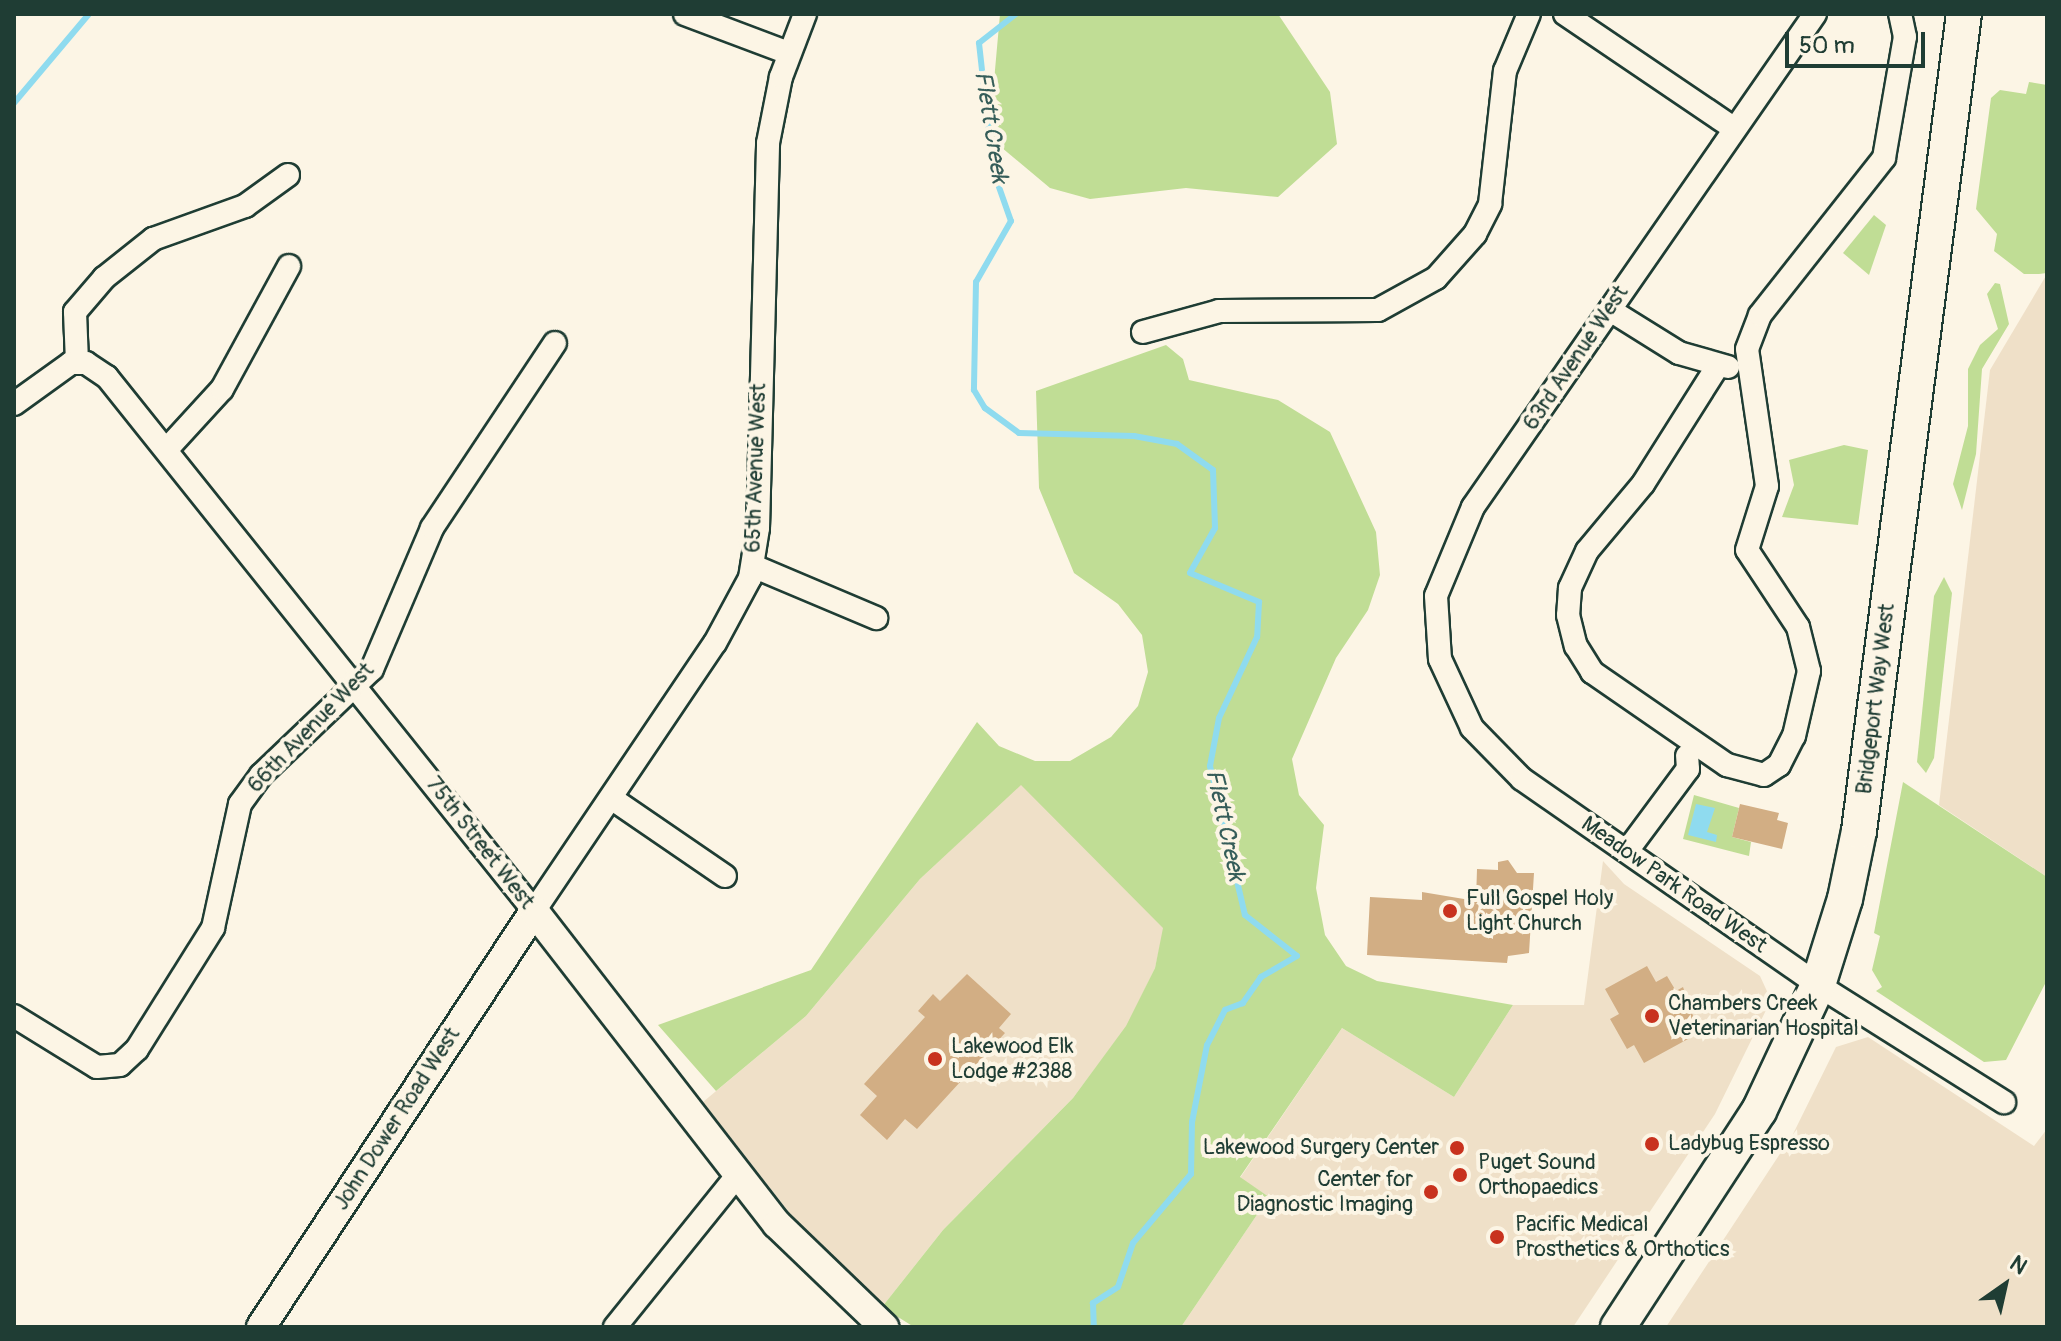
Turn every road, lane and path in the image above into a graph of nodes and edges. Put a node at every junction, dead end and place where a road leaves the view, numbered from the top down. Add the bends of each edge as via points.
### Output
1 (685, 14) edge
2 (805, 14) edge
3 (1529, 14) edge
4 (1565, 14) edge
5 (1815, 14) edge
6 (1900, 14) edge
7 (1964, 14) edge
8 (789, 53) junction
9 (1732, 127) junction
10 (288, 175) dead end
11 (289, 266) dead end
12 (1610, 310) junction
13 (1143, 332) dead end
14 (555, 343) dead end
15 (77, 362) junction
16 (1745, 365) junction
17 (1717, 367) junction
18 (14, 404) edge
19 (167, 449) junction
20 (753, 566) junction
21 (1436, 596) joint
22 (876, 618) dead end
23 (356, 688) junction
24 (1691, 750) junction
25 (611, 798) junction
26 (1627, 851) junction
27 (725, 876) dead end
28 (534, 911) junction
29 (1818, 985) junction
30 (14, 1016) edge
31 (2004, 1102) dead end
32 (737, 1176) junction
33 (261, 1327) edge
34 (615, 1327) edge
35 (884, 1327) edge
36 (1618, 1327) edge

1 - 8 street
2 - 8 street, 65th Avenue West
3 - 13 street via 1505,71 1490,204 1475,234 1436,278 1397,304 1367,312 1219,311
4 - 9 street
5 - 9 street, 63rd Avenue West
6 - 16 street via 1905,37 1889,149 1760,315
7 - 29 main road, Bridgeport Way West via 1859,831
8 - 20 street, 65th Avenue West via 771,116 765,177
9 - 12 street, 63rd Avenue West
10 - 15 street via 245,206 153,239 104,278 75,312
11 - 19 street via 218,396
12 - 17 street via 1679,353
12 - 21 street, 63rd Avenue West via 1473,507
14 - 23 street, 66th Avenue West via 432,528 384,646
15 - 18 street
15 - 19 street, 75th Street West via 107,377
16 - 17 street
16 - 24 street via 1767,476 1747,550 1806,647 1808,683 1799,724 1779,765 1764,775 1750,775
17 - 24 street via 1643,484 1590,546 1568,596 1574,639 1592,672
19 - 23 street, 75th Street West
20 - 22 street
20 - 25 street, 65th Avenue West via 732,615
21 - 26 street, Meadow Park Road West via 1440,659 1472,728 1516,774
23 - 28 street, 75th Street West
23 - 30 street, 66th Avenue West via 246,795 213,928 137,1049 105,1068 78,1059
24 - 26 street via 1688,769
25 - 27 street
25 - 28 street, 65th Avenue West
26 - 29 street, Meadow Park Road West
28 - 32 street, 75th Street West
28 - 33 street, John Dower Road West
29 - 31 street, Meadow Park Road West
29 - 36 main road, Bridgeport Way West via 1759,1111
32 - 34 street
32 - 35 street, 75th Street West via 808,1258

